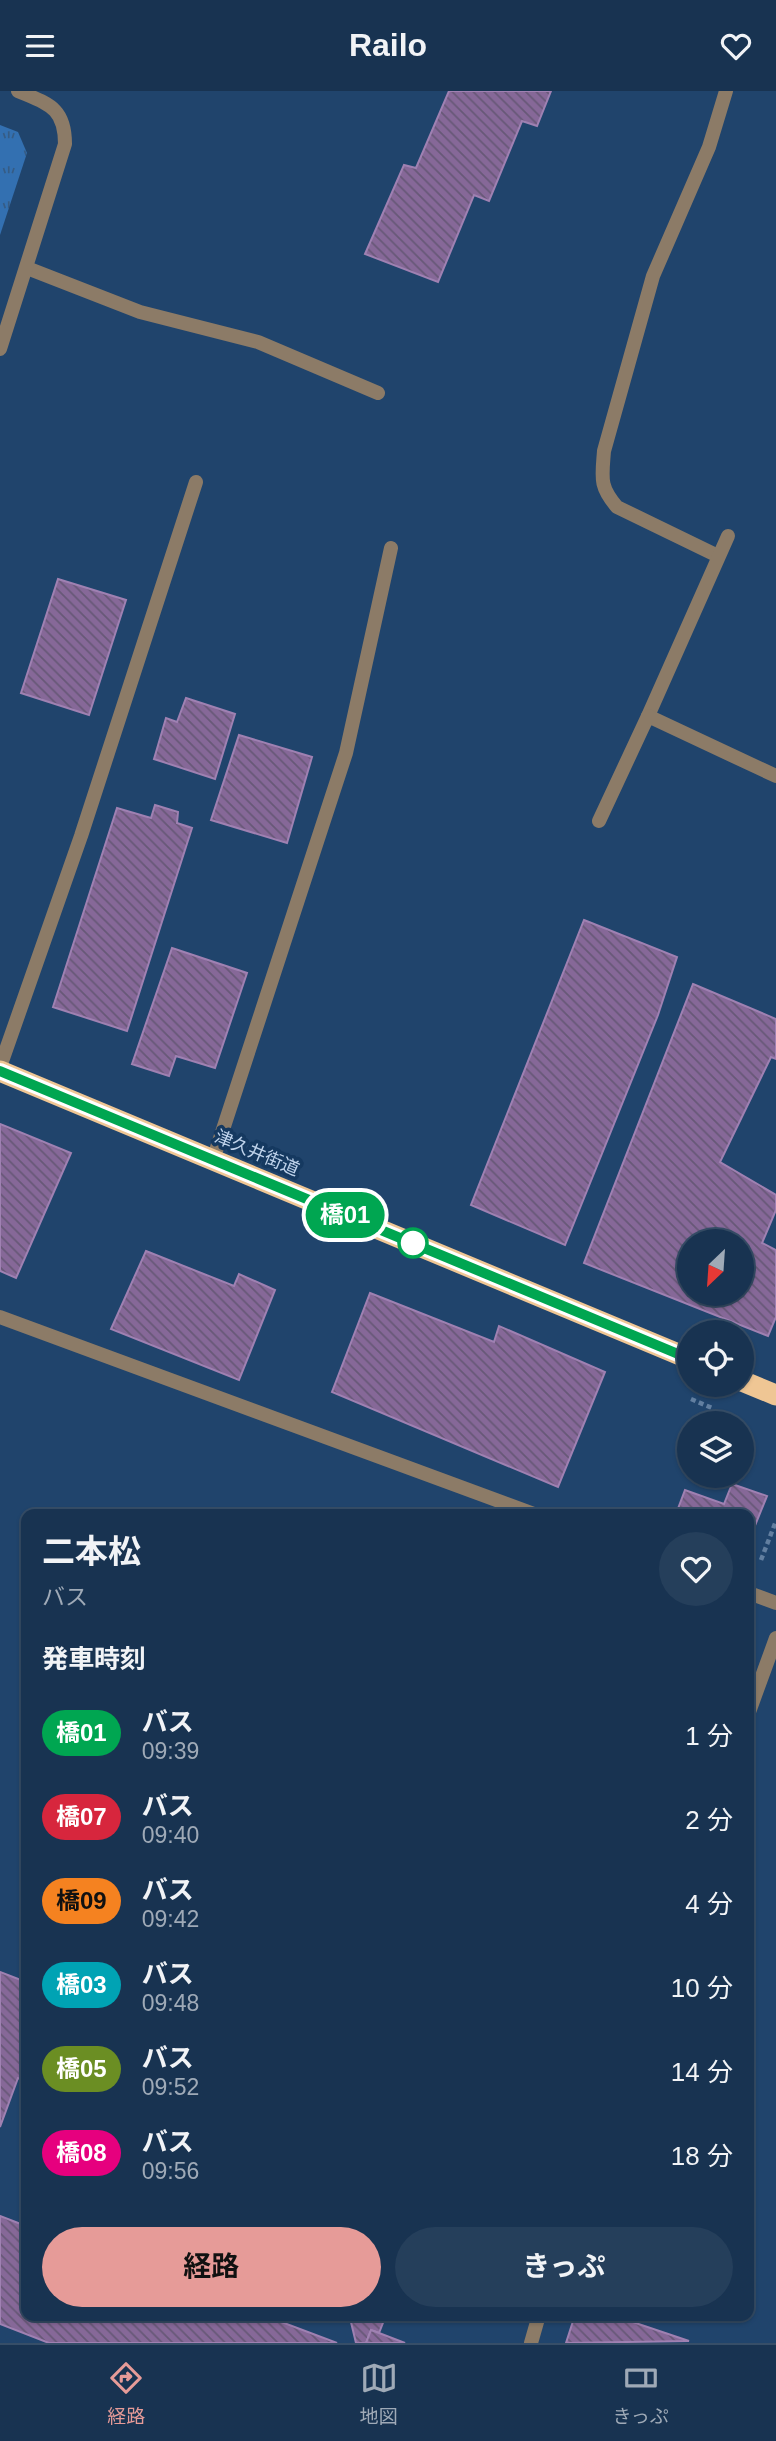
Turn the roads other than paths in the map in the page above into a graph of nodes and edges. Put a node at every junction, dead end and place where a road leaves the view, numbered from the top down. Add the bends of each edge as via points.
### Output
1 (18, 91) edge
2 (726, 91) edge
3 (27, 268) junction
4 (0, 349) edge
5 (378, 393) dead end
6 (196, 482) dead end
7 (729, 536) dead end
8 (391, 548) dead end
9 (718, 556) junction
10 (648, 716) junction
11 (776, 776) edge
12 (599, 821) dead end
13 (0, 1069) edge
14 (213, 1160) junction
15 (0, 1317) edge
16 (677, 1354) edge
17 (754, 1386) edge
18 (776, 1395) edge
19 (520, 1509) edge
20 (754, 1595) edge
21 (776, 1603) edge
22 (776, 1638) edge
23 (754, 1698) edge
24 (537, 2321) edge
25 (531, 2343) edge

1 - 3 street via 50,104 65,129 65,144
2 - 9 street via 709,147 653,276 602,471 606,494 617,507
3 - 4 street
3 - 5 street via 139,312 258,342
6 - 13 street
7 - 9 street
8 - 14 street via 346,753
9 - 10 street
10 - 11 street
10 - 12 street
13 - 14 highway, 津久井街道
14 - 16 highway, 津久井街道
15 - 19 street
17 - 18 highway
20 - 21 street
22 - 23 street
24 - 25 street

